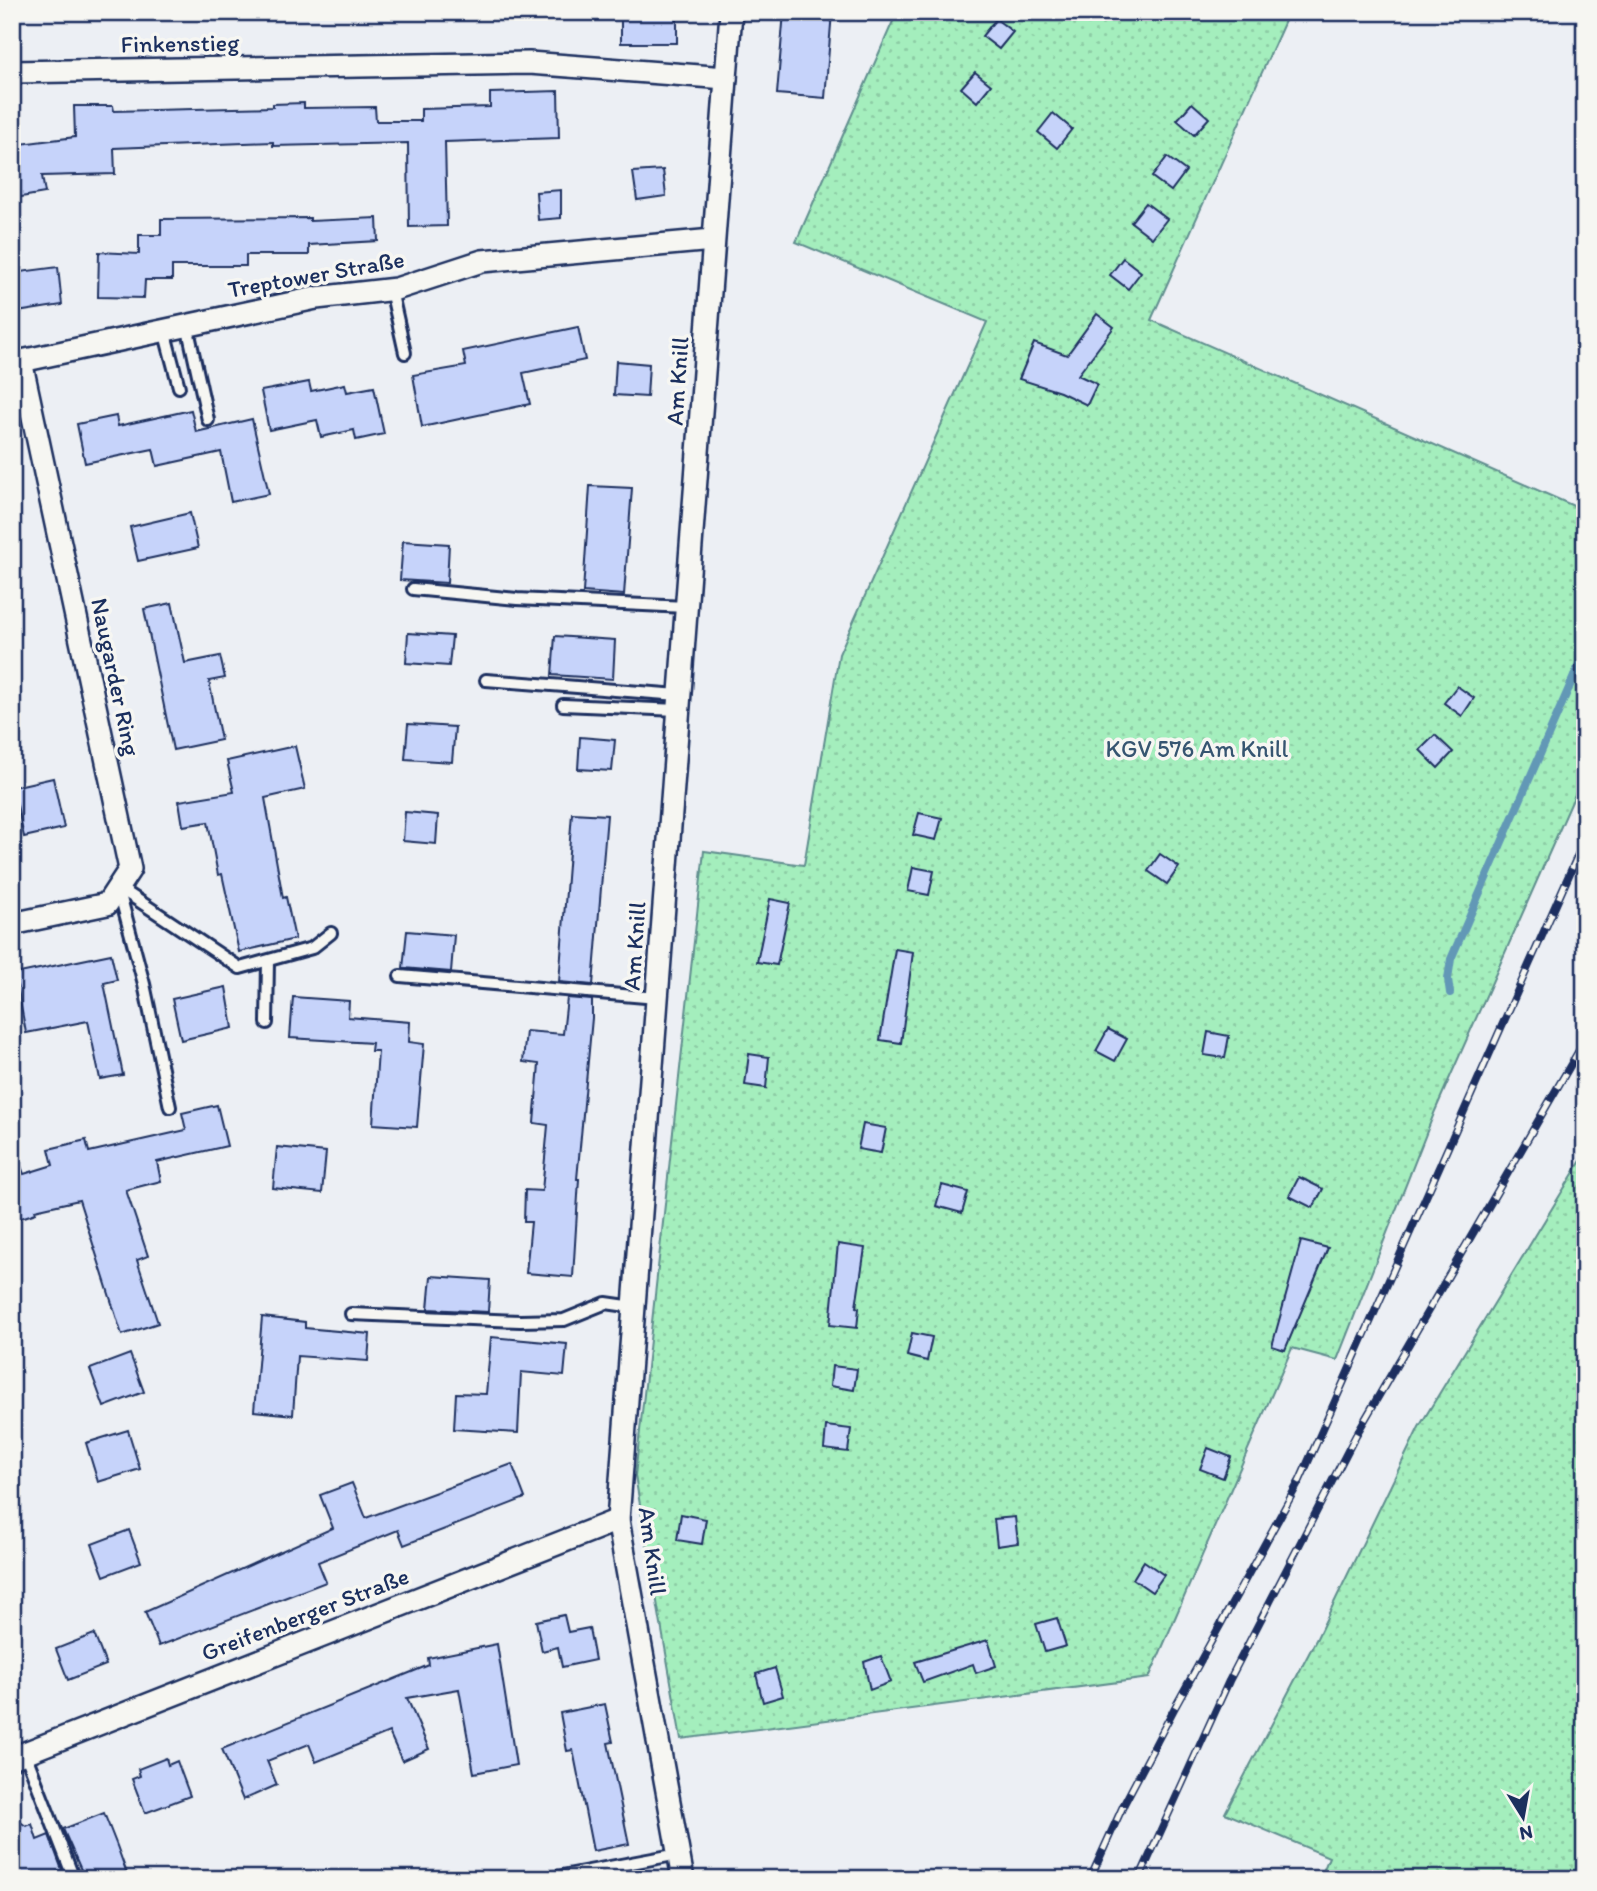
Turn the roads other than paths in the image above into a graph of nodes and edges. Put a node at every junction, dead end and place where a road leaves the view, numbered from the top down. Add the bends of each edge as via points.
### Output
1 (731, 12) edge
2 (12, 72) edge
3 (726, 78) junction
4 (713, 240) junction
5 (391, 290) junction
6 (187, 326) junction
7 (164, 330) junction
8 (405, 353) dead end
9 (17, 362) edge
10 (179, 387) dead end
11 (208, 420) dead end
12 (413, 589) dead end
13 (686, 607) junction
14 (486, 680) dead end
15 (679, 703) junction
16 (563, 705) dead end
17 (118, 887) junction
18 (12, 924) edge
19 (331, 933) dead end
20 (268, 961) junction
21 (400, 976) dead end
22 (657, 998) junction
23 (267, 1023) dead end
24 (170, 1107) dead end
25 (634, 1307) junction
26 (351, 1314) dead end
27 (618, 1520) junction
28 (18, 1756) edge
29 (679, 1854) junction
30 (74, 1879) edge
31 (546, 1879) edge
32 (683, 1879) edge

1 - 3 street, Am Knill
2 - 3 street, Finkenstieg via 529,63
3 - 4 street, Am Knill
4 - 5 street, Treptower Straße via 482,261
4 - 13 street, Am Knill
5 - 6 street, Treptower Straße via 316,298
5 - 8 lane
6 - 7 street, Treptower Straße
6 - 11 lane
7 - 9 street, Treptower Straße
7 - 10 lane
9 - 17 street, Naugarder Ring via 130,869
12 - 13 lane
13 - 15 street, Am Knill
14 - 15 lane
15 - 16 lane
15 - 22 street, Am Knill
17 - 18 street via 107,904
17 - 20 lane via 240,968
17 - 24 lane
19 - 20 lane via 312,947
20 - 23 lane
21 - 22 lane
22 - 25 street, Am Knill
25 - 26 lane via 606,1303 564,1320
25 - 27 street, Am Knill
27 - 28 street, Greifenberger Straße
27 - 29 street, Am Knill
28 - 30 lane
29 - 31 lane
29 - 32 street, Am Knill

